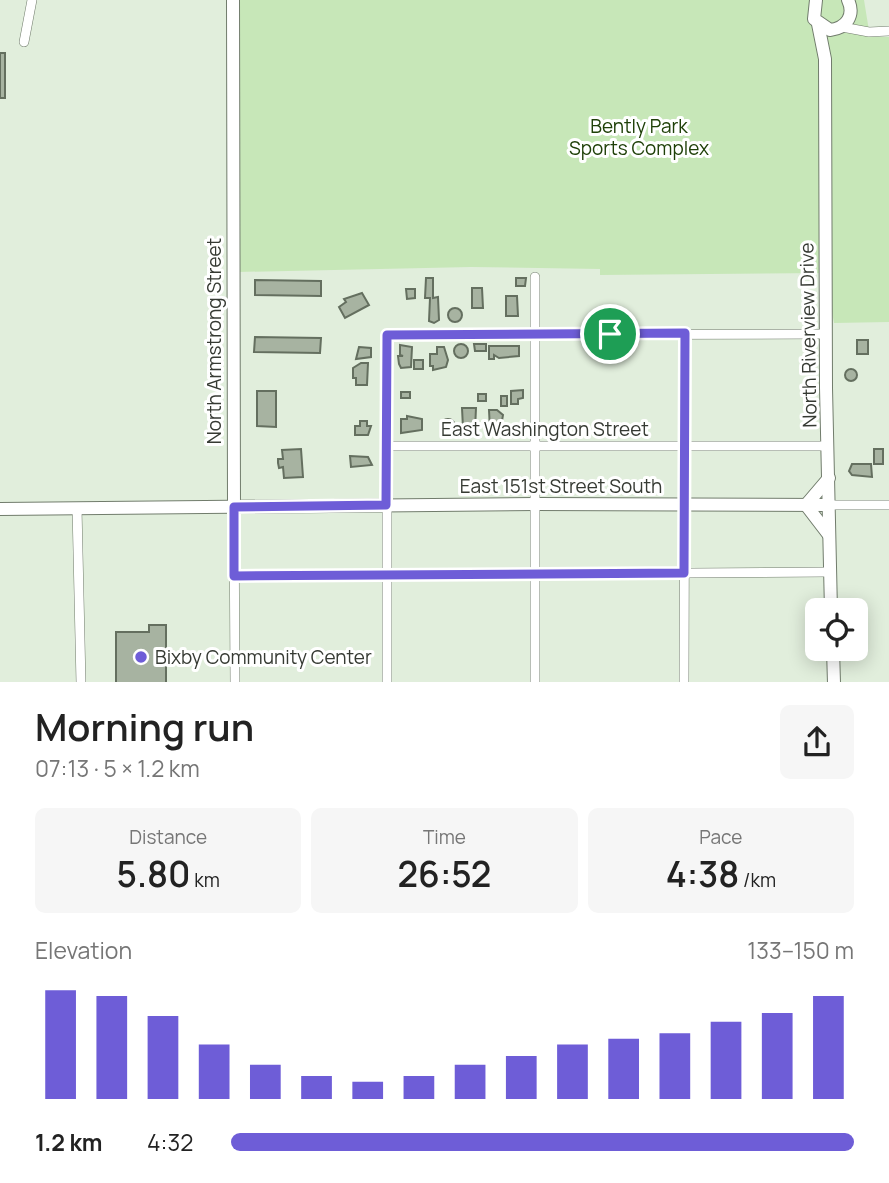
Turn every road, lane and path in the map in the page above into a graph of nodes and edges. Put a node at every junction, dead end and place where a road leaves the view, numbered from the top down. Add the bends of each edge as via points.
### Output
1 (32, 0) edge
2 (233, 0) edge
3 (813, 2) edge
4 (851, 5) edge
5 (818, 24) junction
6 (840, 28) junction
7 (884, 31) edge
8 (24, 42) dead end
9 (825, 59) junction
10 (535, 277) dead end
11 (685, 333) junction
12 (536, 334) junction
13 (826, 334) junction
14 (387, 446) junction
15 (684, 446) junction
16 (828, 446) junction
17 (536, 447) junction
18 (829, 478) junction
19 (535, 504) junction
20 (386, 505) junction
21 (806, 505) junction
22 (829, 505) junction
23 (889, 505) edge
24 (684, 506) junction
25 (234, 507) junction
26 (77, 508) junction
27 (0, 509) edge
28 (830, 535) junction
29 (830, 572) junction
30 (536, 573) junction
31 (684, 573) junction
32 (234, 576) junction
33 (387, 576) junction
34 (831, 598) edge
35 (833, 661) edge
36 (81, 682) edge
37 (235, 682) edge
38 (387, 682) edge
39 (535, 682) edge
40 (684, 682) edge
41 (834, 682) edge

1 - 8 street
2 - 25 street, North Armstrong Street
3 - 5 street, North Riverview Drive
4 - 6 street, North Riverview Drive
4 - 7 street via 862,25
5 - 6 street
5 - 9 street, North Riverview Drive
6 - 7 street
6 - 9 street, North Riverview Drive
9 - 13 street, North Riverview Drive
10 - 12 street
11 - 12 street
11 - 13 street
11 - 15 street
12 - 14 street via 387,335
12 - 17 street
13 - 16 street, North Riverview Drive
14 - 17 street, East Washington Street
14 - 20 street
15 - 16 street, East Washington Street
15 - 17 street, East Washington Street
15 - 24 street
16 - 18 street, North Riverview Drive
17 - 19 street
18 - 21 street
18 - 22 street, North Riverview Drive
19 - 20 street, East 151st Street South
19 - 24 street, East 151st Street South
19 - 30 street
20 - 25 street, East 151st Street South
20 - 33 street
21 - 22 street, East 151st Street South
21 - 24 street, East 151st Street South
21 - 28 street
22 - 23 street, East 151st Street South
22 - 28 street, North Riverview Drive
24 - 31 street
25 - 26 street, East 151st Street South
25 - 32 street, North Armstrong Street
26 - 27 street, East 151st Street South
26 - 36 street
28 - 29 street, North Riverview Drive
29 - 31 street
29 - 34 street, North Riverview Drive
30 - 31 street
30 - 33 street
30 - 39 street
31 - 40 street
32 - 33 street
32 - 37 street, North Armstrong Street
33 - 38 street
35 - 41 street

